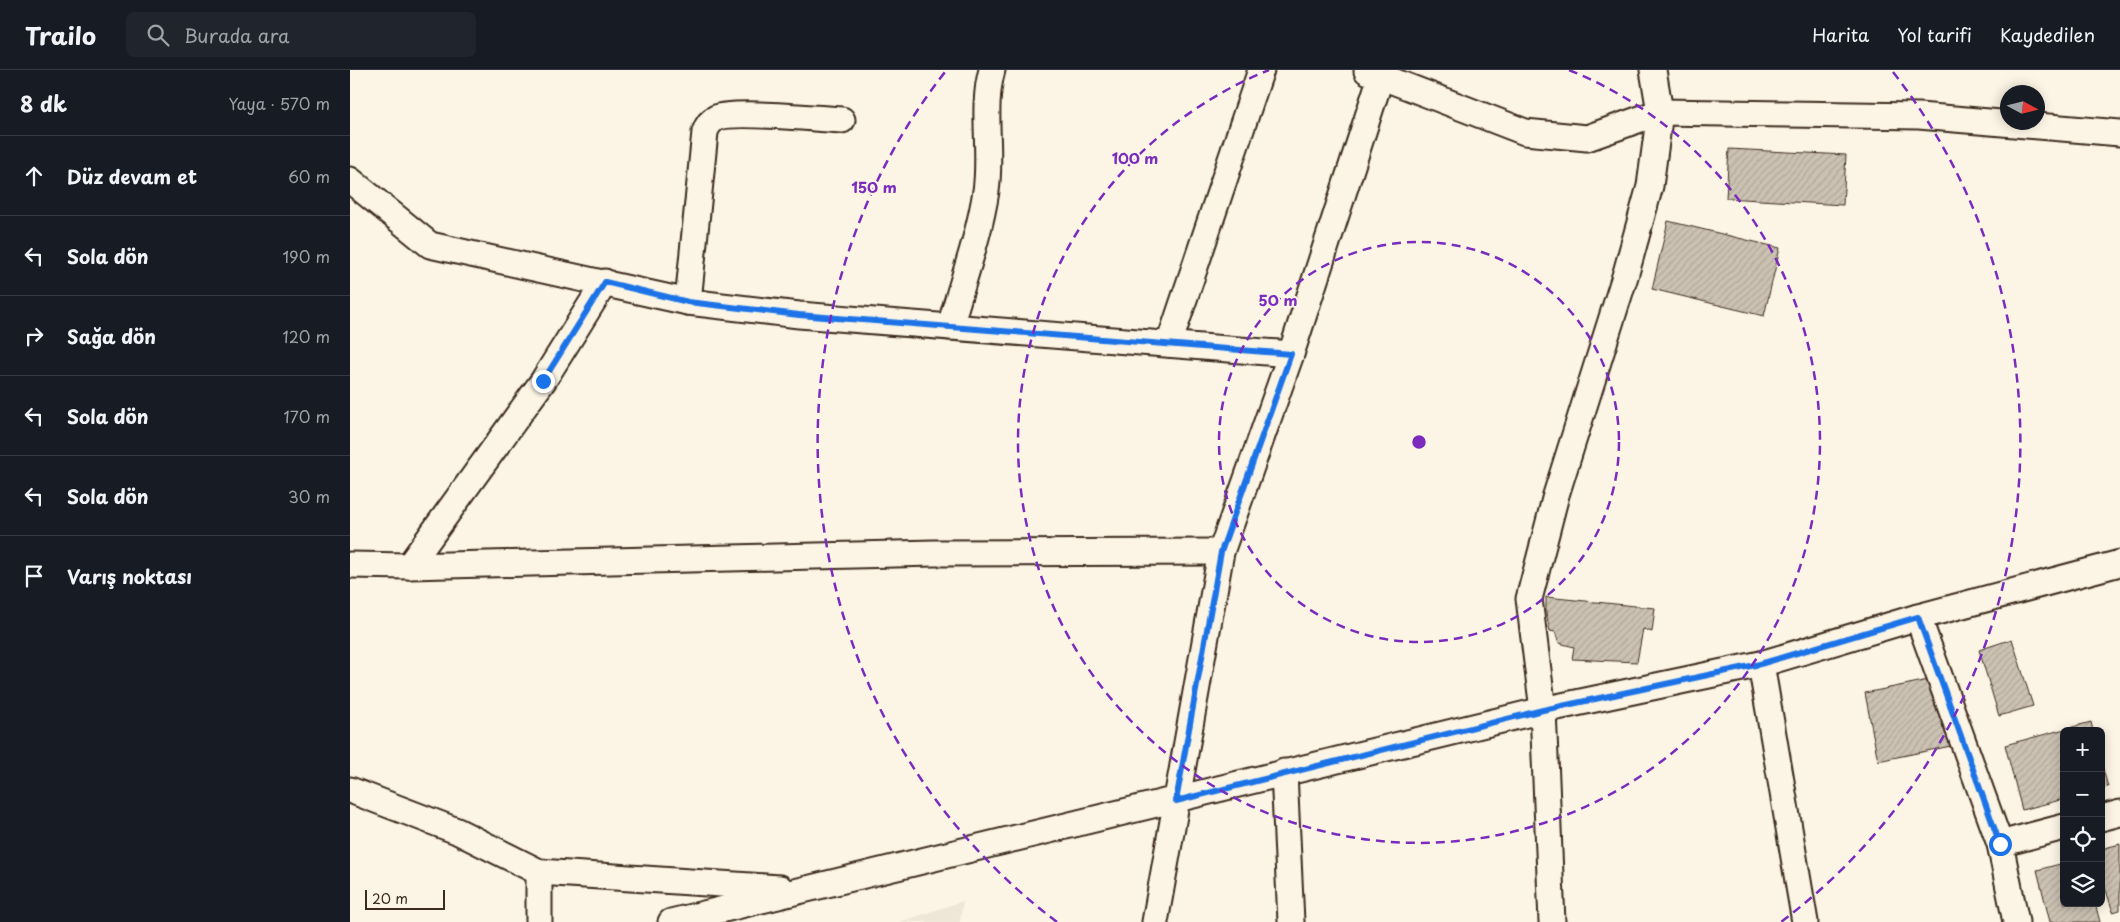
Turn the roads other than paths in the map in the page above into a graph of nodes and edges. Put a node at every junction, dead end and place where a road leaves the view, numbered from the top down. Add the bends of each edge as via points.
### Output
1 (992, 70) edge
2 (1261, 70) edge
3 (1638, 70) edge
4 (1654, 70) edge
5 (1377, 72) edge
6 (1660, 112) junction
7 (842, 120) dead end
8 (2120, 133) edge
9 (350, 180) edge
10 (605, 282) junction
11 (688, 302) junction
12 (950, 327) junction
13 (1169, 344) junction
14 (1291, 354) junction
15 (1221, 552) junction
16 (2120, 563) edge
17 (350, 565) edge
18 (409, 566) junction
19 (1918, 617) junction
20 (1760, 664) junction
21 (1543, 710) junction
22 (1284, 772) junction
23 (350, 790) edge
24 (1176, 801) junction
25 (2120, 813) edge
26 (2105, 817) edge
27 (2060, 829) edge
28 (2000, 844) junction
29 (538, 872) junction
30 (806, 890) junction
31 (539, 922) edge
32 (671, 922) edge
33 (1155, 922) edge
34 (1291, 922) edge
35 (1552, 922) edge
36 (1805, 922) edge
37 (2016, 922) edge

1 - 12 street via 987,88 989,150 986,192
2 - 13 street
3 - 6 street
4 - 6 street
5 - 6 street via 1525,132 1587,138
5 - 14 street
6 - 8 street via 1919,116
6 - 21 street via 1650,186 1556,495 1529,599
7 - 11 street via 720,116 711,121 705,132
9 - 10 street via 430,245
10 - 11 street
10 - 18 street via 543,381
11 - 12 street
12 - 13 street
13 - 14 street
14 - 15 street
15 - 18 street via 934,553
15 - 24 street
16 - 19 street
17 - 18 street
19 - 20 street
19 - 28 street
20 - 21 street
20 - 36 street
21 - 22 street
21 - 35 street
22 - 24 street
22 - 34 street
23 - 29 street via 457,831
24 - 30 street
24 - 33 street
25 - 26 street
27 - 28 street
28 - 37 street
29 - 30 street
29 - 31 street
30 - 32 street

